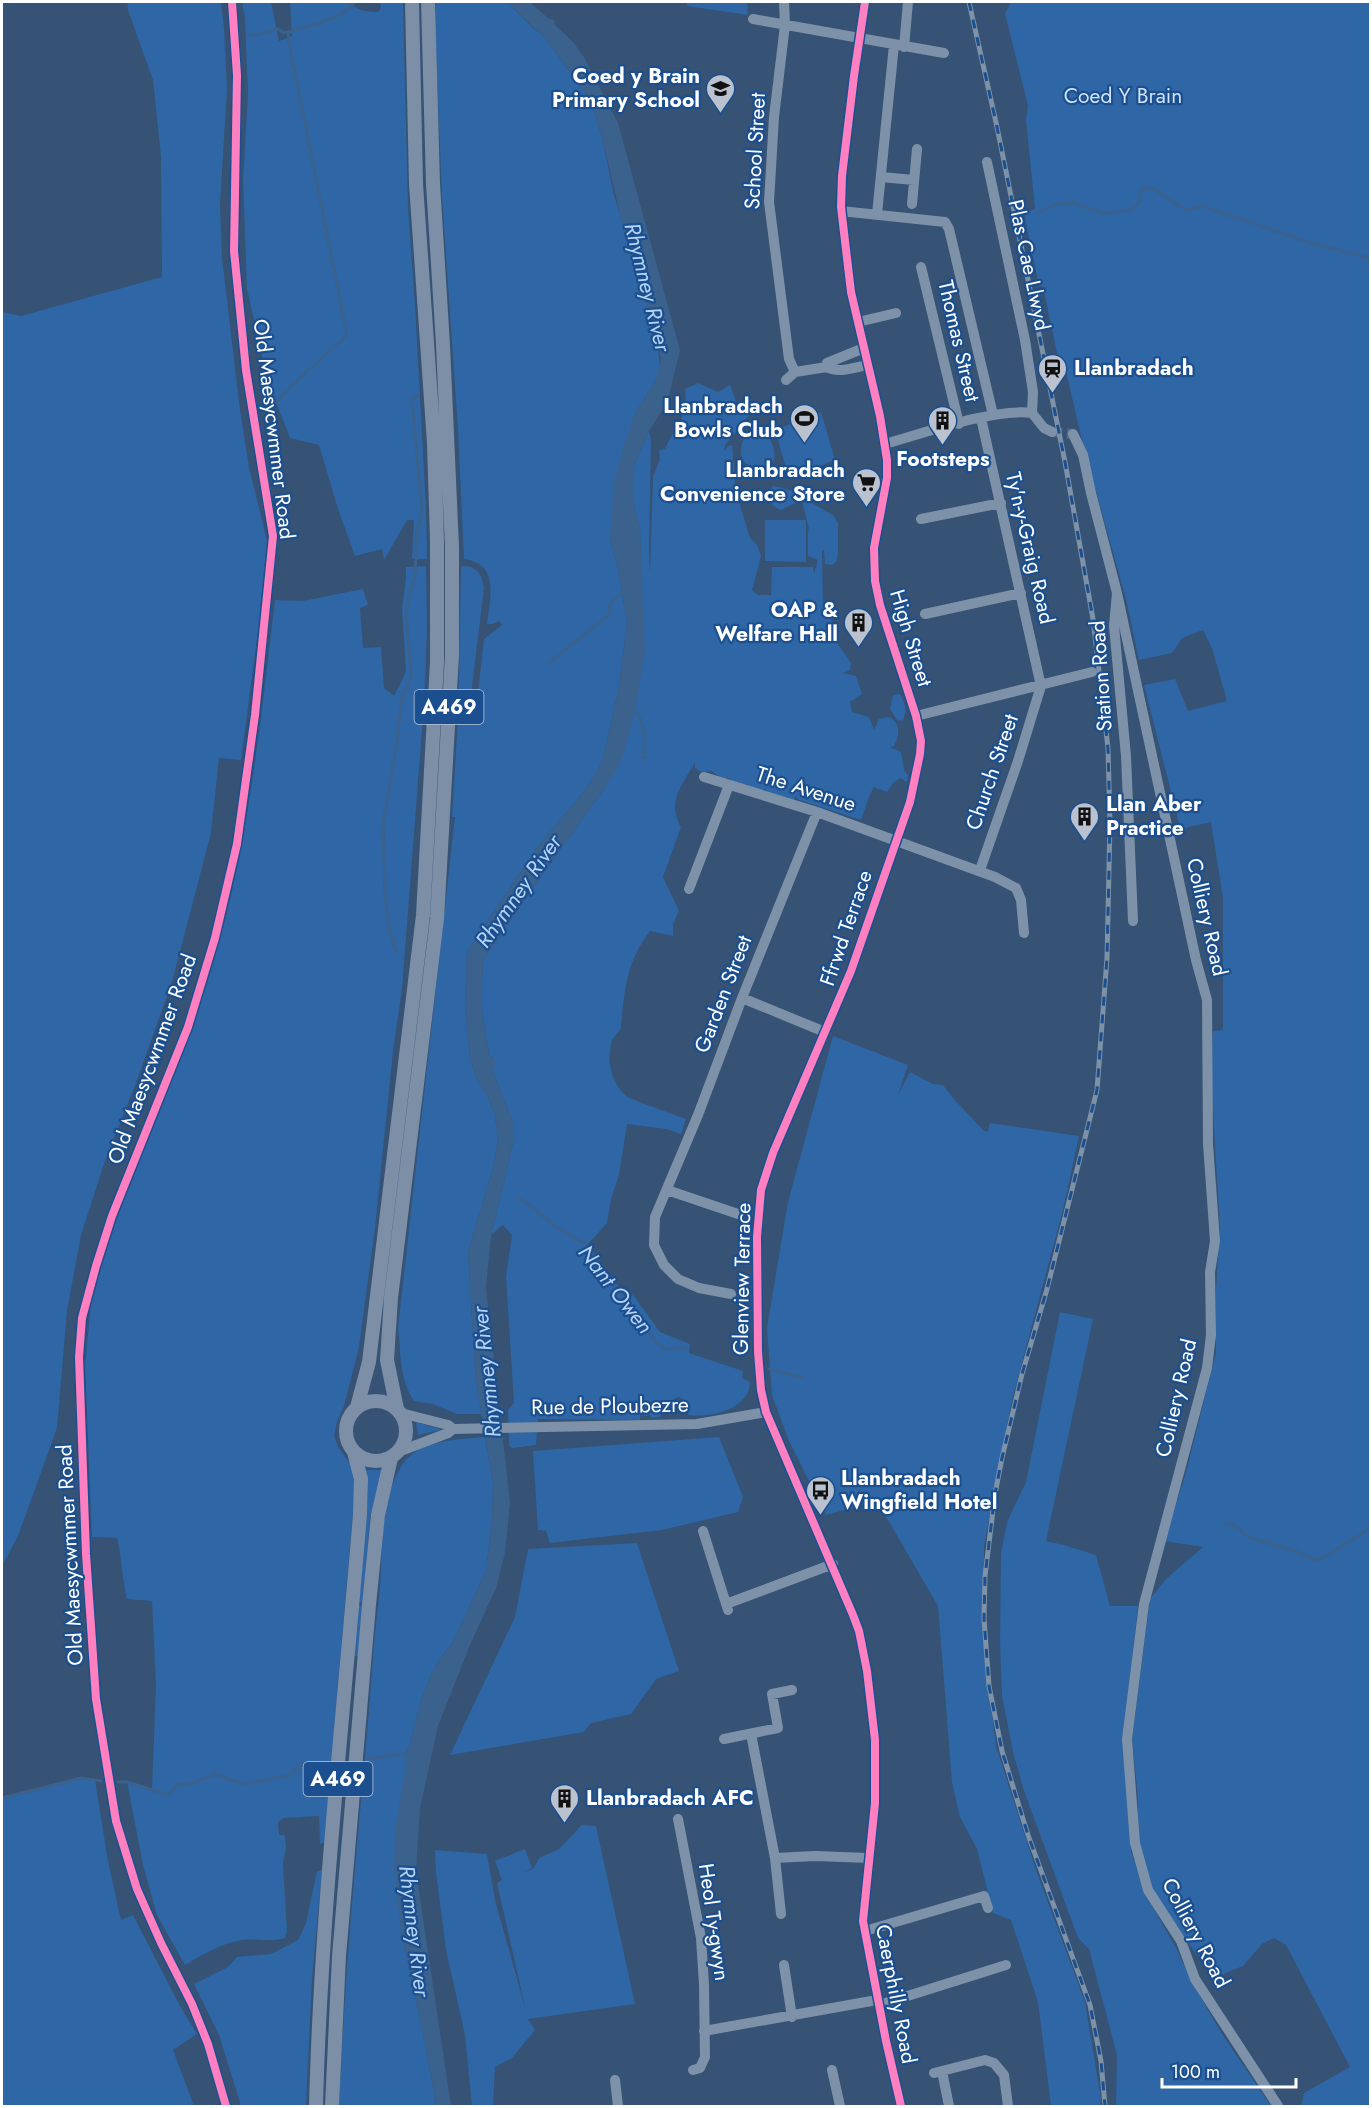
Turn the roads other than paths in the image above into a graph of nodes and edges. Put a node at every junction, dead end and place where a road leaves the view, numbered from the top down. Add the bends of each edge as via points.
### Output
1 (232, 2) edge
2 (412, 2) edge
3 (428, 2) edge
4 (784, 2) edge
5 (865, 2) edge
6 (909, 2) edge
7 (753, 19) dead end
8 (785, 25) junction
9 (860, 39) junction
10 (899, 46) junction
11 (944, 52) dead end
12 (917, 149) dead end
13 (987, 162) dead end
14 (881, 177) junction
15 (914, 180) junction
16 (912, 204) dead end
17 (841, 211) junction
18 (877, 214) junction
19 (921, 267) dead end
20 (896, 313) dead end
21 (858, 322) junction
22 (864, 348) junction
23 (868, 365) junction
24 (827, 367) junction
25 (795, 372) junction
26 (786, 380) dead end
27 (1032, 413) junction
28 (993, 415) junction
29 (981, 418) junction
30 (959, 424) junction
31 (1052, 432) tunnel mouth
32 (1073, 434) dead end
33 (885, 444) junction
34 (1000, 503) junction
35 (921, 519) dead end
36 (1021, 593) junction
37 (1117, 593) junction
38 (925, 614) dead end
39 (1092, 672) dead end
40 (1041, 686) junction
41 (916, 716) junction
42 (704, 777) dead end
43 (729, 785) junction
44 (817, 812) junction
45 (895, 840) junction
46 (980, 870) junction
47 (689, 888) dead end
48 (1133, 921) dead end
49 (1024, 933) dead end
50 (742, 998) junction
51 (826, 1029) junction
52 (667, 1190) junction
53 (738, 1214) dead end
54 (731, 1294) dead end
55 (357, 1407) junction
56 (399, 1411) junction
57 (766, 1412) junction
58 (453, 1429) junction
59 (354, 1452) junction
60 (395, 1455) junction
61 (703, 1531) dead end
62 (833, 1564) junction
63 (792, 1690) dead end
64 (751, 1734) junction
65 (724, 1739) dead end
66 (678, 1819) dead end
67 (775, 1858) junction
68 (869, 1858) junction
69 (988, 1908) dead end
70 (781, 1914) dead end
71 (865, 1931) junction
72 (784, 1965) dead end
73 (1006, 1965) dead end
74 (878, 2002) junction
75 (792, 2017) junction
76 (704, 2031) junction
77 (693, 2070) dead end
78 (832, 2070) dead end
79 (615, 2080) dead end
80 (226, 2106) edge
81 (316, 2106) edge
82 (332, 2106) edge
83 (618, 2106) edge
84 (840, 2106) edge
85 (901, 2106) edge
86 (949, 2106) edge
87 (1008, 2106) edge
88 (1278, 2106) edge

1 - 80 street, Old Maesycwmmer Road via 237,75 234,250 246,370 273,536 256,703 237,844 215,938 188,1027 112,1216 82,1318 79,1357 96,1699 116,1821 141,1898 208,2044
2 - 55 main road, A469 via 416,184 434,443 437,662 423,915 369,1362
3 - 56 main road, A469 via 433,184 452,547 452,655 437,919 387,1360
4 - 8 street, School Street
5 - 9 street, High Street
6 - 10 street
7 - 8 street
8 - 9 street
8 - 25 street, School Street via 769,202 789,359
9 - 10 street
9 - 17 street, High Street
10 - 11 street
10 - 14 street
12 - 15 street
13 - 27 street, Plas Cae Llwyd via 1025,340
14 - 15 street
14 - 18 street
15 - 16 street
17 - 18 street
17 - 21 street, High Street
18 - 28 street via 945,222
19 - 30 street, Thomas Street
20 - 21 street
21 - 22 street, High Street
22 - 23 street, High Street
22 - 24 street via 834,359
23 - 24 street via 838,370
23 - 33 street, High Street
24 - 25 street
25 - 26 street
27 - 28 street
27 - 31 street
28 - 29 street
29 - 30 street
29 - 34 street, Ty'n-y-Graig Road
30 - 33 street
32 - 37 street, Station Road via 1083,455
33 - 41 street, High Street via 887,478 874,548 875,581
34 - 35 street
34 - 36 street, Ty'n-y-Graig Road
36 - 38 street
36 - 40 street, Ty'n-y-Graig Road
37 - 48 street, Station Road via 1114,626 1126,756
37 - 88 street, Colliery Road via 1207,1000 1208,1144 1215,1241 1206,1368 1144,1604 1127,1739 1135,1843 1148,1890 1181,1941 1195,1979
39 - 40 street
40 - 41 street
40 - 46 street, Church Street
41 - 45 street, High Street via 921,741 916,780
42 - 43 street, The Avenue
43 - 44 street, The Avenue
43 - 47 street
44 - 45 street, The Avenue
44 - 50 street, Garden Street
45 - 46 street, The Avenue
45 - 51 street, Ffrwd Terrace via 851,970
46 - 49 street, The Avenue via 1016,888
50 - 51 street
50 - 52 street, Garden Street
51 - 57 street, Glenview Terrace via 761,1190 757,1237 758,1352
52 - 53 street
52 - 54 street, Garden Street via 655,1217 654,1245 664,1265 678,1279
55 - 56 main road via 373,1401 390,1404
55 - 59 main road via 350,1414 345,1434
56 - 58 street, Rue de Ploubezre
56 - 60 main road via 407,1435
57 - 58 street, Rue de Ploubezre via 697,1424
57 - 62 street, Glenview Terrace
58 - 60 street, Rue de Ploubezre
59 - 60 main road via 372,1462
59 - 81 main road, A469 via 361,1479 360,1514 328,1891
60 - 82 main road, A469 via 378,1515 369,1605 339,1956
61 - 62 street via 727,1607
62 - 68 street, Caerphilly Road via 859,1631 873,1711 875,1803
63 - 64 street via 772,1694 778,1728
64 - 65 street
64 - 67 street
66 - 76 street, Heol Ty-gwyn via 701,1938
67 - 68 street
67 - 70 street
68 - 71 street, Caerphilly Road via 863,1906
69 - 71 street via 984,1896
71 - 74 street, Caerphilly Road
72 - 75 street
73 - 74 street
74 - 75 street
74 - 85 street, Caerphilly Road
75 - 76 street
76 - 77 street, Heol Ty-gwyn via 704,2064
78 - 84 street
79 - 83 street
86 - 87 street via 938,2072 985,2060 994,2063 1004,2075

